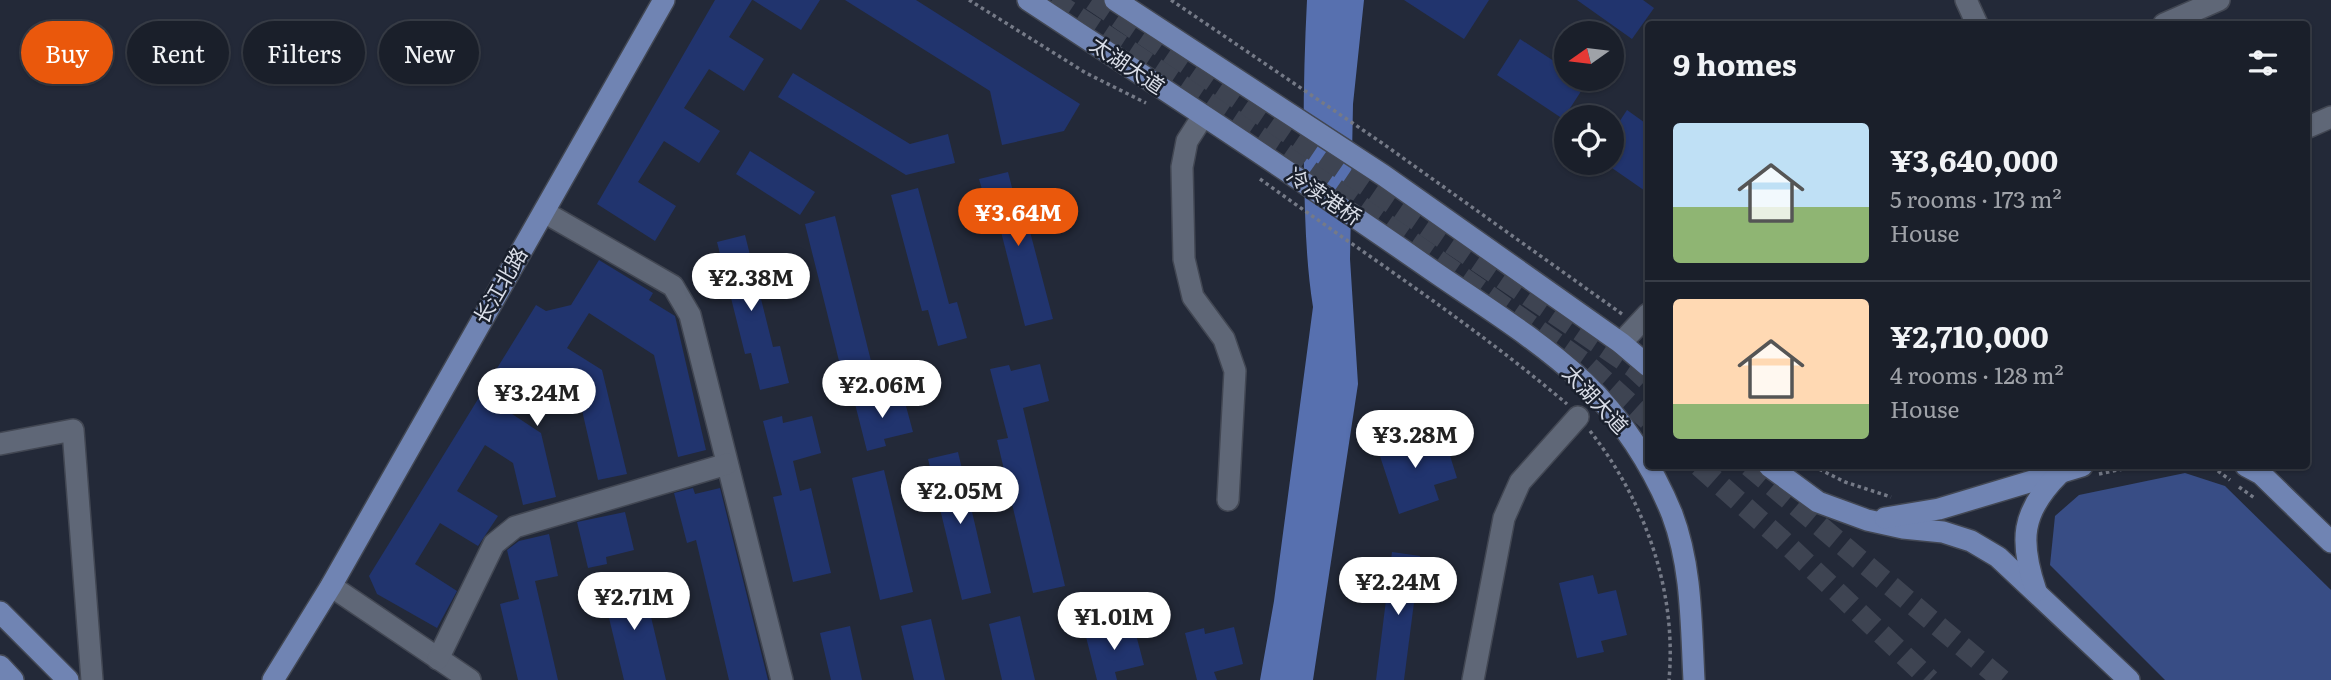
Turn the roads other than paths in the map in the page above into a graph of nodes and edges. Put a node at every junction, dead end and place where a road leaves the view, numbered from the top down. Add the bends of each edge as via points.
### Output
1 (664, 0) edge
2 (1028, 0) edge
3 (1115, 0) edge
4 (1966, 0) edge
5 (2219, 0) edge
6 (1976, 21) edge
7 (2171, 21) edge
8 (1203, 116) junction
9 (2331, 117) edge
10 (2310, 126) edge
11 (1258, 165) joint
12 (544, 212) junction
13 (1386, 238) joint
14 (1643, 320) edge
15 (1621, 343) junction
16 (1645, 363) edge
17 (1578, 417) dead end
18 (0, 444) edge
19 (1645, 462) edge
20 (727, 464) junction
21 (1650, 469) edge
22 (1773, 469) edge
23 (2251, 469) edge
24 (2078, 470) edge
25 (1228, 500) dead end
26 (1867, 520) junction
27 (2331, 542) edge
28 (331, 586) junction
29 (2036, 592) junction
30 (0, 612) edge
31 (1692, 649) junction
32 (438, 659) junction
33 (0, 666) edge
34 (13, 680) edge
35 (68, 680) edge
36 (92, 680) edge
37 (273, 680) edge
38 (470, 680) edge
39 (782, 680) edge
40 (1473, 680) edge
41 (1684, 680) edge
42 (1694, 680) edge
43 (2129, 680) edge

1 - 12 main road, 长江北路
2 - 8 main road, 太湖大道
3 - 15 main road via 1383,174
4 - 6 street
5 - 7 street
8 - 11 main road, 太湖大道
8 - 25 street via 1187,141 1182,167 1184,259 1193,297 1224,339 1235,371
9 - 10 street
11 - 13 main road, 冷渎港桥
12 - 20 street via 673,286 690,315
12 - 28 main road, 长江北路
13 - 19 main road, 太湖大道 via 1585,383 1623,427
14 - 15 street
15 - 16 main road
17 - 40 street via 1520,482 1504,518
18 - 36 street via 74,430
20 - 32 street via 515,527 494,544
20 - 39 street
21 - 31 main road, 太湖大道 via 1672,513 1685,561
22 - 26 main road via 1818,502
23 - 27 main road
24 - 26 main road via 1939,509
24 - 29 main road via 2041,493 2029,517 2027,566
26 - 29 main road via 1971,541 1998,557
28 - 32 street
28 - 37 main road, 长江北路
29 - 43 main road
30 - 35 main road
31 - 41 main road
31 - 42 main road, 太湖大道
32 - 38 street
33 - 34 main road

